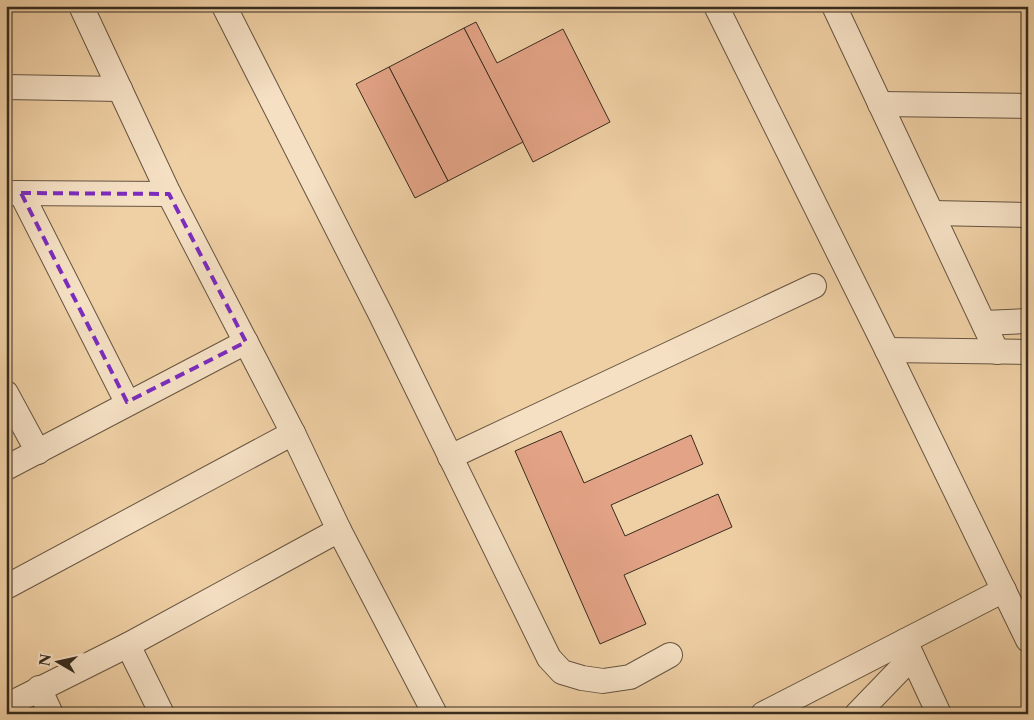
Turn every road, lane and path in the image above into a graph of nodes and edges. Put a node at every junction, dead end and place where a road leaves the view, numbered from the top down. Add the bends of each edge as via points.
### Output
1 (81, 6) edge
2 (224, 6) edge
3 (716, 6) edge
4 (834, 6) edge
5 (6, 87) edge
6 (120, 89) junction
7 (880, 104) junction
8 (1028, 106) edge
9 (14, 193) edge
10 (170, 194) junction
11 (932, 212) junction
12 (1028, 215) edge
13 (814, 286) dead end
14 (1028, 321) edge
15 (984, 322) junction
16 (246, 342) junction
17 (887, 350) junction
18 (997, 352) junction
19 (1028, 352) edge
20 (6, 393) edge
21 (128, 402) junction
22 (293, 434) junction
23 (38, 452) junction
24 (450, 457) junction
25 (6, 468) edge
26 (339, 530) junction
27 (6, 587) edge
28 (1004, 590) junction
29 (1028, 640) edge
30 (128, 645) junction
31 (908, 649) junction
32 (670, 656) dead end
33 (39, 688) junction
34 (6, 706) edge
35 (50, 714) edge
36 (162, 714) edge
37 (435, 714) edge
38 (763, 714) edge
39 (857, 714) edge
40 (939, 714) edge

1 - 6 street
2 - 24 street
3 - 17 street
4 - 7 street
5 - 6 street
6 - 10 street
7 - 8 street
7 - 11 street
9 - 10 street
9 - 21 street
10 - 16 street
11 - 12 street
11 - 15 street
13 - 24 street
14 - 15 street
15 - 18 street
16 - 21 street
16 - 22 street
17 - 18 street
17 - 28 street
18 - 19 street
20 - 23 street
21 - 23 street
22 - 26 street
22 - 27 street
23 - 25 street
24 - 32 street via 535,632 549,658 562,672 603,681 630,677
26 - 30 street
26 - 37 street
28 - 29 street
28 - 31 street
30 - 33 street
30 - 36 street
31 - 38 street
31 - 39 street
31 - 40 street
33 - 34 street
33 - 35 street

